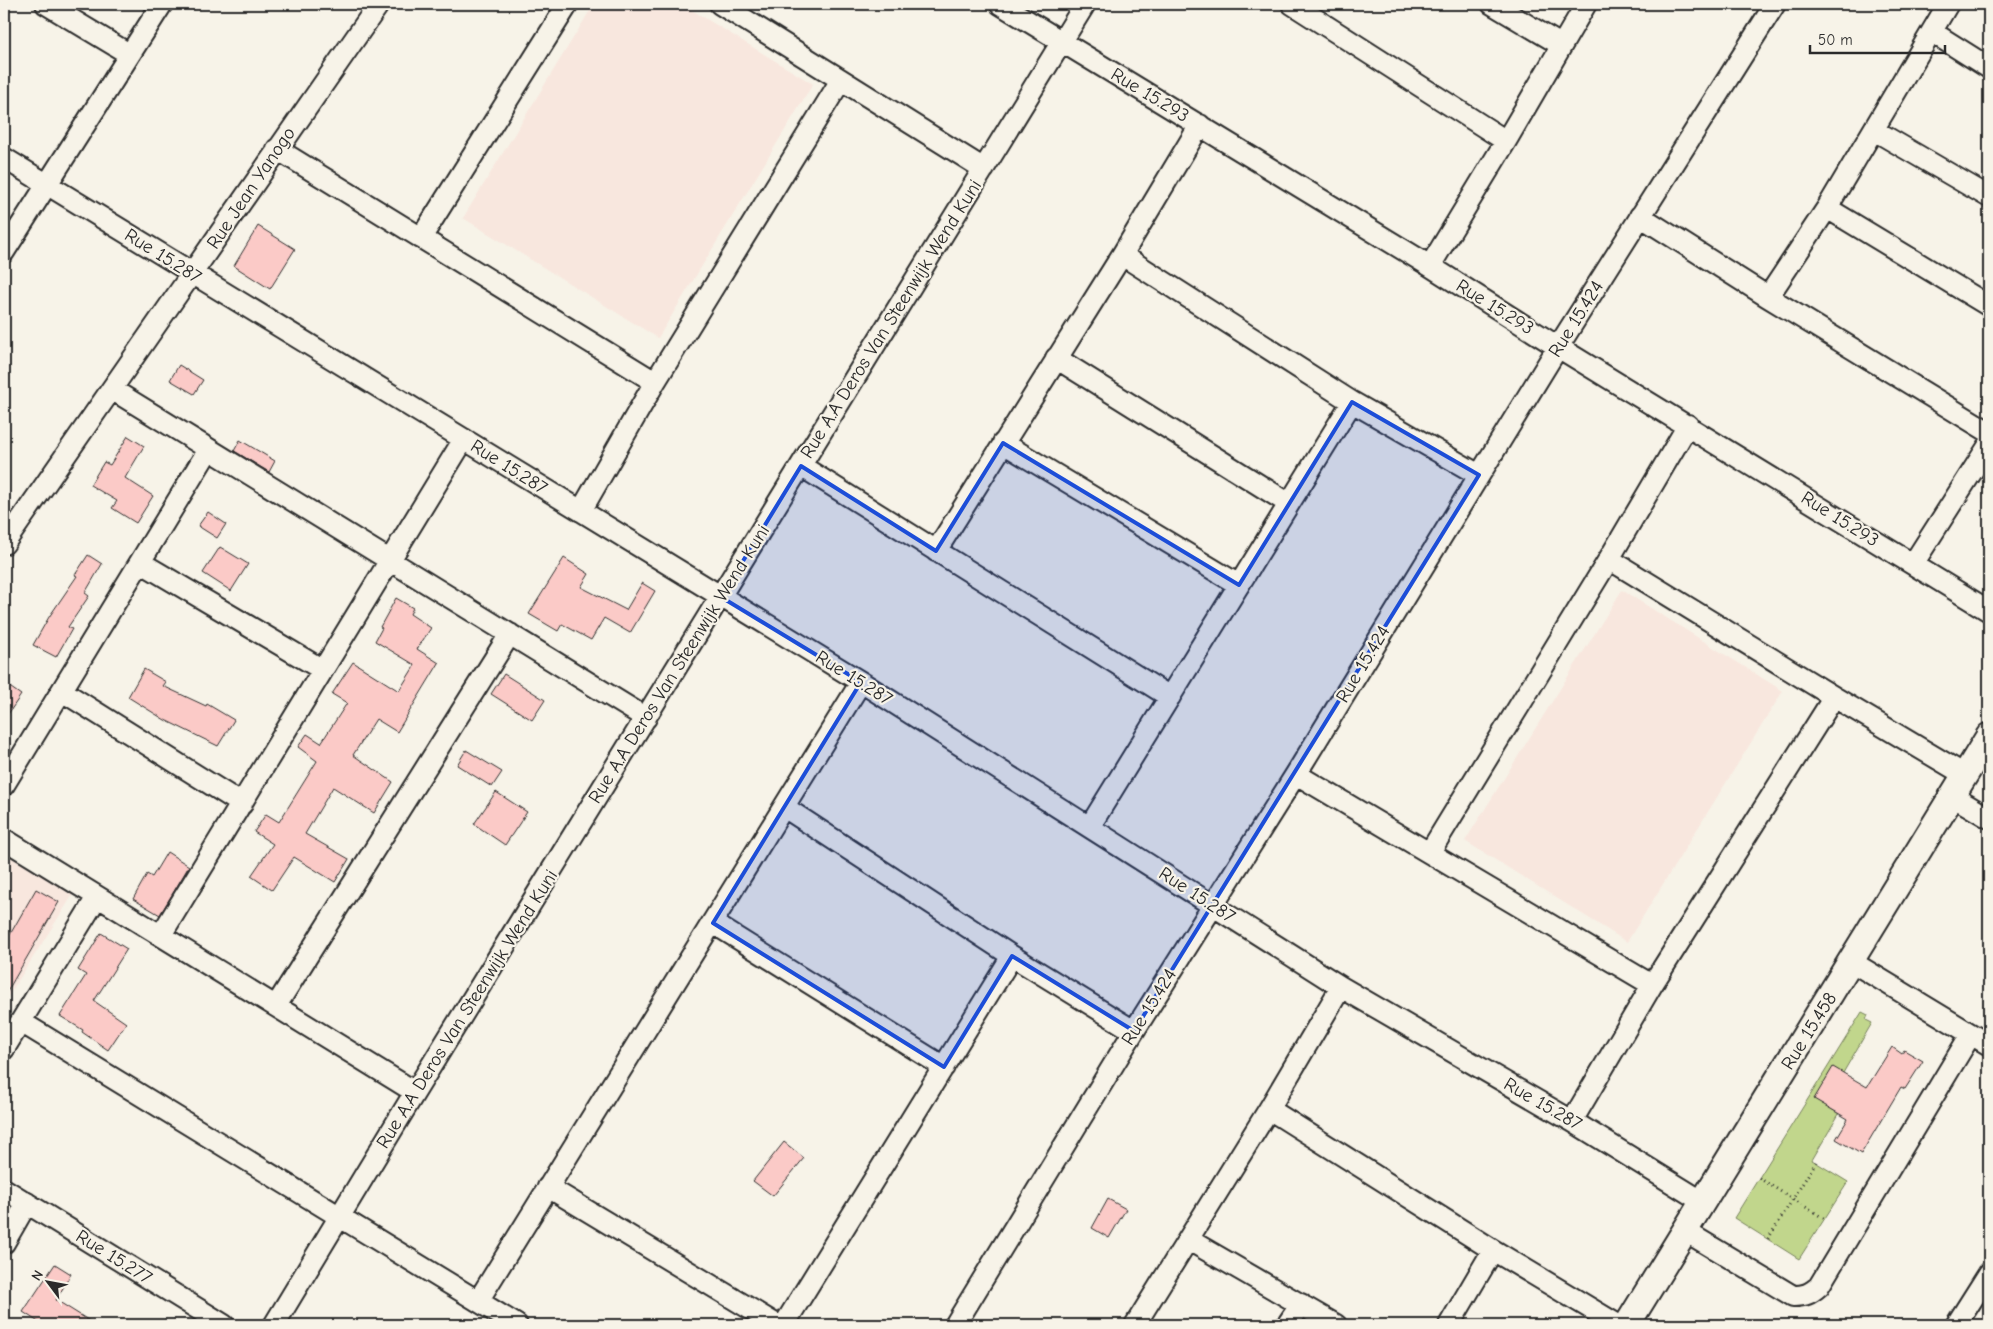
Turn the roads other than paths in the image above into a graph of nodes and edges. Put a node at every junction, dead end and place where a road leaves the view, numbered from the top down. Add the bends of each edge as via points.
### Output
1 (46, 4) edge
2 (162, 4) edge
3 (379, 4) edge
4 (568, 4) edge
5 (720, 4) edge
6 (1000, 4) edge
7 (1085, 4) edge
8 (1292, 4) edge
9 (1492, 4) edge
10 (1586, 4) edge
11 (1775, 4) edge
12 (1948, 4) edge
13 (1932, 32) junction
14 (1062, 41) junction
15 (1561, 45) junction
16 (129, 54) junction
17 (1989, 68) edge
18 (841, 80) junction
19 (1200, 125) junction
20 (1874, 130) junction
21 (1506, 141) junction
22 (277, 149) junction
23 (4, 158) edge
24 (984, 169) junction
25 (47, 184) junction
26 (1989, 197) edge
27 (1827, 208) junction
28 (1640, 216) junction
29 (421, 238) junction
30 (4, 252) edge
31 (1122, 255) junction
32 (1430, 266) junction
33 (193, 274) junction
34 (1768, 297) junction
35 (1989, 306) edge
36 (1558, 347) junction
37 (1056, 358) junction
38 (655, 382) junction
39 (113, 390) junction
40 (1352, 402) junction
41 (1688, 424) junction
42 (1989, 432) edge
43 (464, 439) junction
44 (1003, 443) junction
45 (1989, 445) edge
46 (209, 449) junction
47 (801, 466) junction
48 (1479, 475) junction
49 (1288, 503) junction
50 (581, 511) junction
51 (4, 544) edge
52 (936, 551) junction
53 (1609, 559) junction
54 (390, 560) junction
55 (140, 562) junction
56 (1913, 564) junction
57 (1239, 585) junction
58 (721, 597) junction
59 (1989, 611) edge
60 (510, 634) junction
61 (323, 670) junction
62 (862, 682) junction
63 (62, 691) junction
64 (1170, 697) junction
65 (1834, 697) junction
66 (646, 718) junction
67 (1989, 736) edge
68 (1296, 774) junction
69 (1965, 775) junction
70 (4, 784) edge
71 (1952, 796) junction
72 (242, 804) junction
73 (784, 807) junction
74 (1989, 818) edge
75 (1090, 826) junction
76 (4, 839) edge
77 (1430, 852) junction
78 (98, 897) junction
79 (1212, 905) junction
80 (712, 923) junction
81 (161, 935) junction
82 (1012, 956) junction
83 (1852, 962) junction
84 (1652, 985) junction
85 (1341, 987) junction
86 (276, 1006) junction
87 (21, 1022) junction
88 (1134, 1031) junction
89 (1971, 1034) junction
90 (1989, 1045) edge
91 (4, 1049) edge
92 (944, 1067) junction
93 (415, 1092) junction
94 (1269, 1109) junction
95 (1572, 1121) junction
96 (548, 1187) junction
97 (4, 1189) edge
98 (1703, 1202) junction
99 (27, 1203) junction
100 (340, 1217) junction
101 (1685, 1232) junction
102 (1189, 1240) junction
103 (4, 1243) edge
104 (1493, 1250) junction
105 (1989, 1273) edge
106 (478, 1301) junction
107 (1301, 1304) junction
108 (221, 1324) edge
109 (274, 1325) edge
110 (517, 1325) edge
111 (777, 1325) edge
112 (784, 1325) edge
113 (954, 1325) edge
114 (1135, 1325) edge
115 (1287, 1325) edge
116 (1336, 1325) edge
117 (1449, 1325) edge
118 (1618, 1325) edge
119 (1627, 1325) edge
120 (1956, 1325) edge

1 - 16 street
2 - 16 street
3 - 22 street, Rue Jean Yanogo
4 - 29 street
5 - 18 street
6 - 14 street, Rue 15.293
7 - 14 street, Rue A.A Deros Van Steenwijk Wend Kuni
8 - 21 street
9 - 15 street
10 - 15 street
11 - 28 street, Rue 15.424
12 - 13 street
13 - 17 street
13 - 20 street
14 - 19 street, Rue 15.293
14 - 24 street, Rue A.A Deros Van Steenwijk Wend Kuni
15 - 21 street
16 - 25 street
18 - 24 street
18 - 38 street
19 - 31 street
19 - 32 street, Rue 15.293
20 - 26 street
20 - 27 street
21 - 32 street
22 - 29 street
22 - 33 street, Rue Jean Yanogo
23 - 25 street, Rue 15.287
24 - 47 street, Rue A.A Deros Van Steenwijk Wend Kuni
25 - 30 street
25 - 33 street, Rue 15.287
27 - 34 street
27 - 35 street
28 - 34 street
28 - 36 street, Rue 15.424
29 - 38 street
31 - 37 street
31 - 40 street
32 - 36 street, Rue 15.293
33 - 39 street, Rue Jean Yanogo
33 - 43 street, Rue 15.287
34 - 42 street
36 - 41 street, Rue 15.293
36 - 48 street, Rue 15.424
37 - 44 street
37 - 49 street
38 - 50 street
39 - 46 street
39 - 51 street, Rue Jean Yanogo
40 - 48 street
40 - 49 street
41 - 53 street
41 - 56 street, Rue 15.293
43 - 50 street, Rue 15.287
43 - 54 street
44 - 52 street
44 - 57 street
45 - 56 street
46 - 54 street
46 - 55 street
47 - 52 street
47 - 58 street, Rue A.A Deros Van Steenwijk Wend Kuni
48 - 68 street, Rue 15.424
49 - 57 street
50 - 58 street, Rue 15.287
52 - 64 street
53 - 65 street
53 - 77 street
54 - 60 street
54 - 61 street
55 - 61 street
55 - 63 street
56 - 59 street, Rue 15.293
57 - 64 street
58 - 62 street, Rue 15.287
58 - 66 street, Rue A.A Deros Van Steenwijk Wend Kuni
60 - 66 street
60 - 86 street
61 - 72 street
62 - 73 street
62 - 75 street, Rue 15.287
63 - 70 street
63 - 72 street
64 - 75 street
65 - 69 street
65 - 84 street
66 - 93 street, Rue A.A Deros Van Steenwijk Wend Kuni
67 - 69 main road, Rue 15.458
68 - 77 street
68 - 79 street, Rue 15.424
69 - 71 main road, Rue 15.458
71 - 74 street
71 - 83 main road, Rue 15.458
72 - 81 street
73 - 80 street
73 - 82 street
75 - 79 street, Rue 15.287
76 - 78 street
77 - 84 street
78 - 81 street
78 - 87 street
79 - 85 street, Rue 15.287
79 - 88 street, Rue 15.424
80 - 92 street
80 - 96 street
81 - 86 street
82 - 88 street
82 - 92 street
83 - 89 street
83 - 98 main road, Rue 15.458
84 - 95 street
85 - 94 street
85 - 95 street, Rue 15.287
86 - 93 street
87 - 91 street
87 - 100 street
88 - 113 street, Rue 15.424
89 - 90 street
89 - 101 street via 1922,1106 1819,1286 1804,1296 1793,1296
92 - 112 street
93 - 100 street, Rue A.A Deros Van Steenwijk Wend Kuni
94 - 102 street
94 - 104 street
95 - 98 street, Rue 15.287
96 - 106 street
96 - 111 street
97 - 99 street, Rue 15.277
98 - 101 main road, Rue 15.458
99 - 103 street
99 - 108 street, Rue 15.277
100 - 106 street
100 - 109 street, Rue A.A Deros Van Steenwijk Wend Kuni
101 - 119 main road, Rue 15.458
102 - 107 street
102 - 114 street
104 - 117 street
104 - 118 street
105 - 120 street
106 - 110 street
107 - 115 street
107 - 116 street

